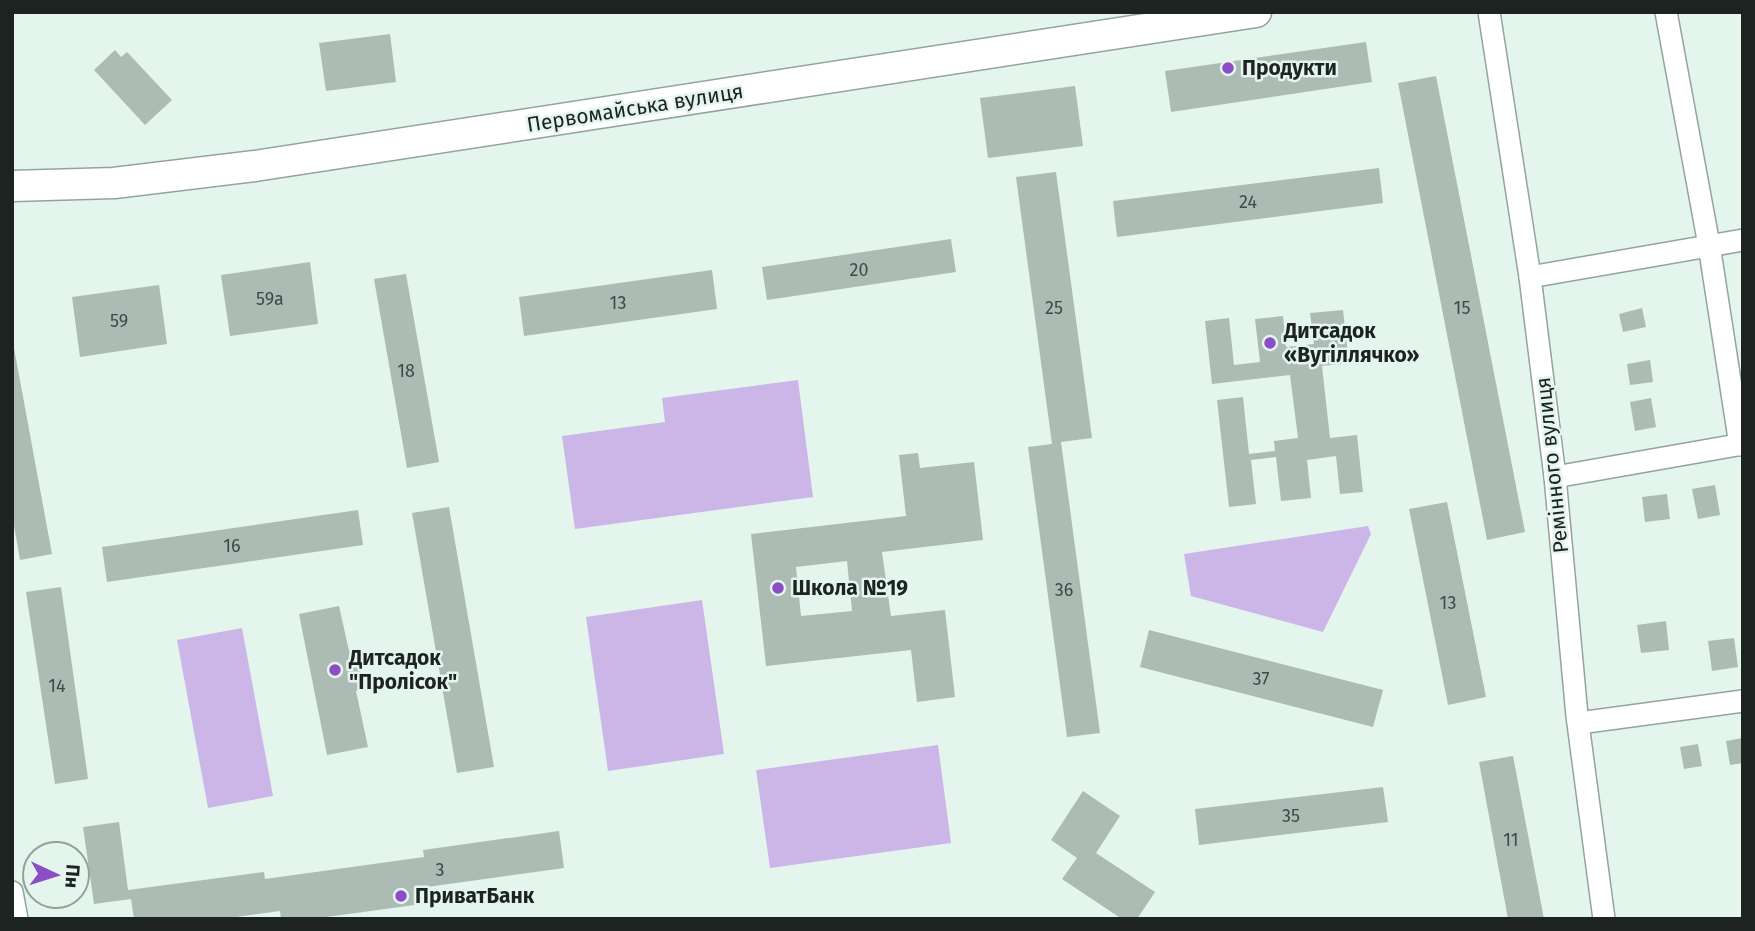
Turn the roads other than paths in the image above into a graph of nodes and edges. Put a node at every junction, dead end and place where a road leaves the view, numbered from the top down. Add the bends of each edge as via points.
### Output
1 (1256, 12) edge
2 (1489, 12) edge
3 (1666, 12) edge
4 (12, 186) edge
5 (1743, 240) edge
6 (1709, 245) junction
7 (1530, 277) junction
8 (1742, 445) edge
9 (1555, 477) junction
10 (1743, 701) edge
11 (1579, 723) junction
12 (12, 892) edge
13 (17, 919) edge
14 (1604, 919) edge

1 - 4 main road, Первомайська вулиця via 255,166 114,183
2 - 7 street, Ремінного вулиця
3 - 6 street
5 - 6 street
6 - 7 street
6 - 8 street
7 - 9 street, Ремінного вулиця
8 - 9 street
9 - 11 street, Ремінного вулиця
10 - 11 street
11 - 14 street, Ремінного вулиця
12 - 13 street

